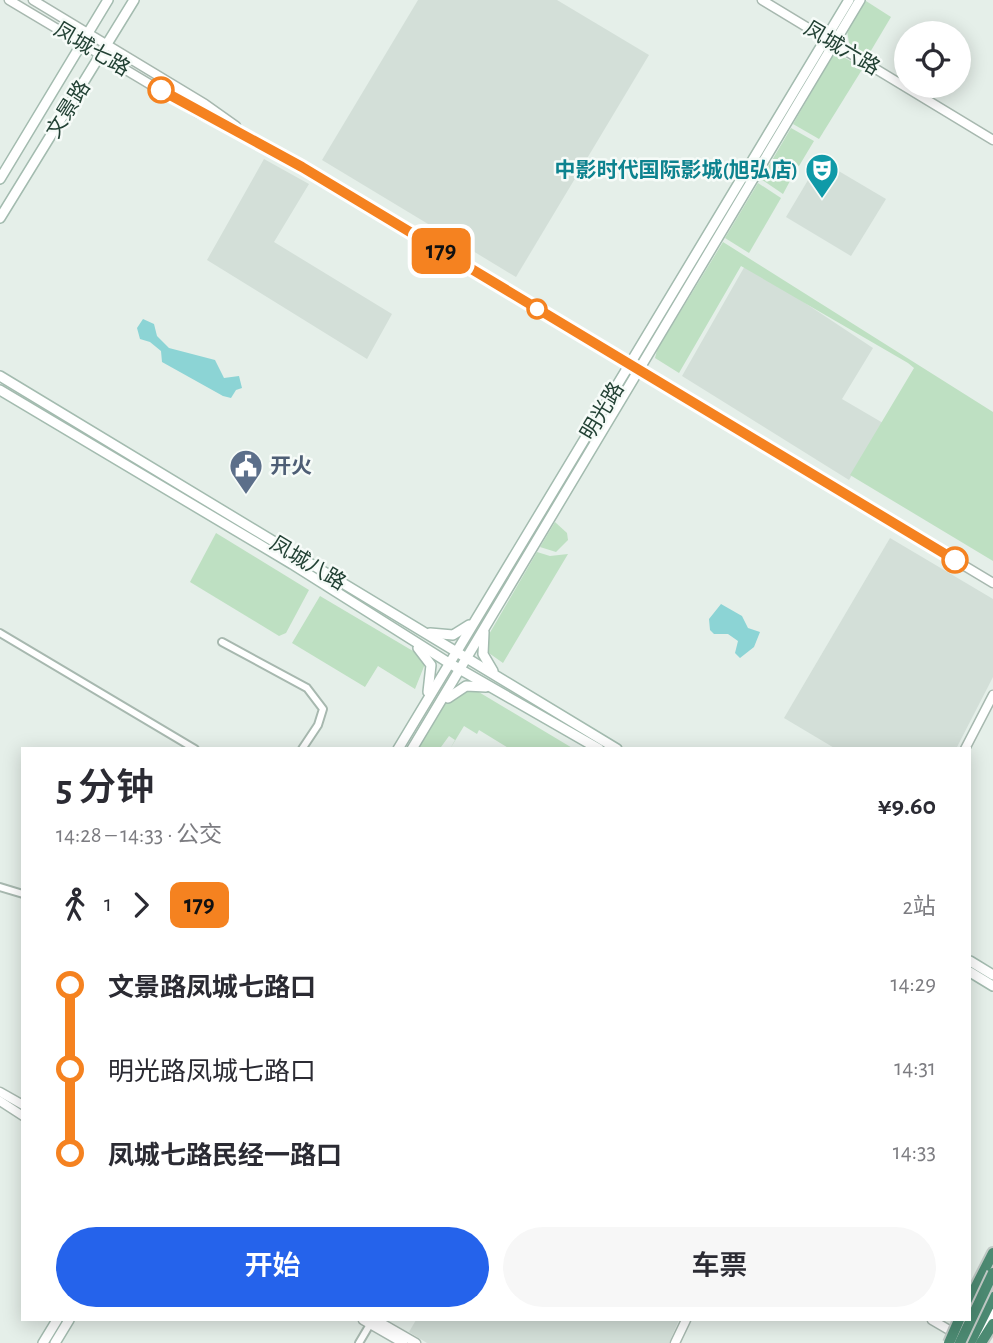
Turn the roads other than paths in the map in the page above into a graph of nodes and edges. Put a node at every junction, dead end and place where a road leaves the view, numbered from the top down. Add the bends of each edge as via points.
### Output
1 (9, 0) edge
2 (33, 0) edge
3 (108, 0) edge
4 (134, 0) edge
5 (762, 0) edge
6 (849, 0) edge
7 (860, 0) edge
8 (88, 33) junction
9 (830, 41) junction
10 (82, 44) junction
11 (108, 45) junction
12 (102, 55) junction
13 (249, 136) junction
14 (993, 140) edge
15 (0, 179) edge
16 (0, 218) edge
17 (634, 367) junction
18 (0, 376) edge
19 (0, 390) edge
20 (993, 583) edge
21 (477, 616) junction
22 (487, 622) junction
23 (412, 625) junction
24 (2, 636) edge
25 (406, 637) junction
26 (222, 642) dead end
27 (456, 651) junction
28 (466, 657) junction
29 (449, 663) junction
30 (459, 668) junction
31 (505, 682) junction
32 (499, 691) junction
33 (993, 695) edge
34 (425, 702) junction
35 (436, 709) junction
36 (192, 747) edge
37 (303, 747) edge
38 (399, 747) edge
39 (413, 747) edge
40 (594, 747) edge
41 (614, 747) edge
42 (966, 747) edge
43 (0, 887) edge
44 (21, 893) edge
45 (971, 962) edge
46 (971, 973) edge
47 (993, 975) edge
48 (993, 986) edge
49 (0, 1093) edge
50 (0, 1101) edge
51 (21, 1104) edge
52 (21, 1115) edge
53 (993, 1253) edge
54 (993, 1268) edge
55 (993, 1273) edge
56 (971, 1296) edge
57 (993, 1297) edge
58 (993, 1309) edge
59 (971, 1314) edge
60 (56, 1321) edge
61 (68, 1321) edge
62 (371, 1321) edge
63 (686, 1321) edge
64 (933, 1321) edge
65 (959, 1321) edge
66 (968, 1321) edge
67 (993, 1324) edge
68 (962, 1342) edge
69 (43, 1343) edge
70 (55, 1343) edge
71 (359, 1343) edge
72 (402, 1343) edge
73 (416, 1343) edge
74 (675, 1343) edge
75 (949, 1343) edge
76 (976, 1343) edge
77 (981, 1343) edge

1 - 10 street, 凤城七路
2 - 8 street, 凤城七路
3 - 8 main road, 文景路
4 - 11 main road, 文景路
5 - 9 street, 凤城六路
6 - 9 main road, 明光路
7 - 9 main road, 明光路
8 - 10 main road, 文景路
8 - 11 street, 凤城七路
9 - 14 street, 凤城六路
9 - 17 main road, 明光路
10 - 12 street, 凤城七路
10 - 15 main road, 文景路
11 - 12 main road, 文景路
11 - 13 street, 凤城七路
12 - 13 street, 凤城七路 via 198,113
12 - 16 main road, 文景路
13 - 17 street, 凤城七路
17 - 20 street, 凤城七路
17 - 21 main road, 明光路
17 - 22 main road, 明光路
18 - 23 main road, 凤城八路
19 - 25 main road, 凤城八路
21 - 23 main road via 465,629 446,636
21 - 27 main road, 明光路
22 - 28 main road, 明光路
22 - 31 main road via 483,654
23 - 27 main road, 凤城八路
24 - 36 street
25 - 29 main road, 凤城八路
25 - 34 main road via 431,665
26 - 37 street via 307,688 315,698 323,709
27 - 28 main road, 凤城八路
27 - 29 main road, 明光路
28 - 30 main road, 明光路
28 - 31 main road, 凤城八路
29 - 30 main road, 凤城八路
29 - 34 main road, 明光路
30 - 32 main road, 凤城八路
30 - 35 main road, 明光路
31 - 41 main road, 凤城八路
32 - 35 main road via 466,686
32 - 40 main road, 凤城八路
33 - 42 street
34 - 38 main road, 明光路
35 - 39 main road, 明光路
43 - 44 street
45 - 47 main road
46 - 48 main road
49 - 51 street
50 - 52 street
53 - 56 highway
54 - 59 main road
55 - 68 highway, bridge
57 - 68 highway
58 - 76 main road
60 - 69 main road
61 - 70 main road
62 - 71 street
62 - 72 street
62 - 73 street
63 - 74 street
64 - 68 street
65 - 75 highway, bridge
66 - 68 main road
67 - 77 highway

